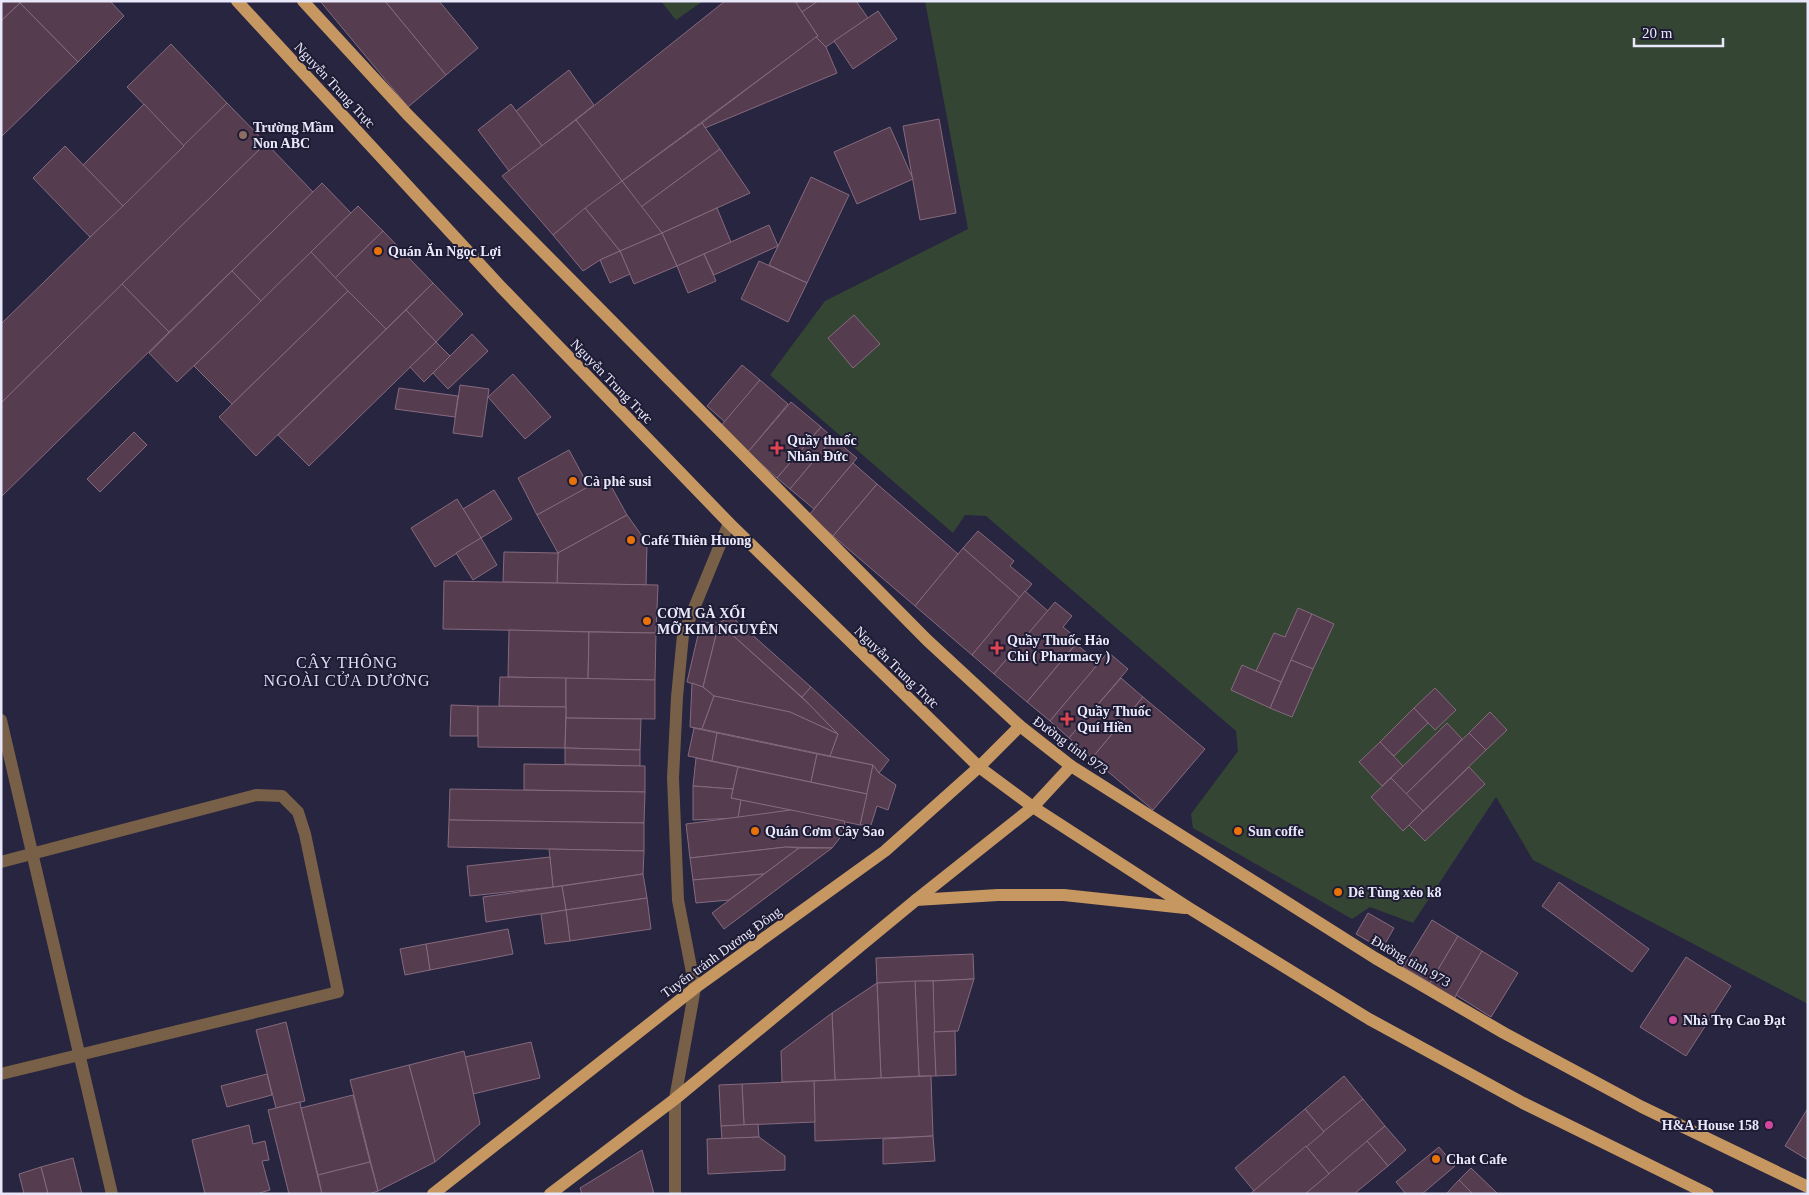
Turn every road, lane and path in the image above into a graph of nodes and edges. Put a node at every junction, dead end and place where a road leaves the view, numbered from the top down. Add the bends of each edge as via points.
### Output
1 (237, 1) edge
2 (303, 1) edge
3 (728, 523) junction
4 (1, 720) edge
5 (1020, 726) junction
6 (1071, 766) junction
7 (979, 767) junction
8 (1034, 807) junction
9 (32, 854) junction
10 (1, 862) edge
11 (916, 900) junction
12 (1189, 908) junction
13 (695, 988) junction
14 (80, 1055) junction
15 (1, 1074) edge
16 (675, 1099) junction
17 (1808, 1188) edge
18 (112, 1194) edge
19 (433, 1194) edge
20 (550, 1194) edge
21 (675, 1194) edge
22 (1708, 1194) edge

1 - 3 main road, Nguyễn Trung Trực via 494,280
2 - 5 main road via 407,114 660,372 926,640
3 - 7 main road, Nguyễn Trung Trực
3 - 13 street via 683,635 677,697 673,778 678,900
4 - 9 street
5 - 6 main road, Đường tỉnh 973
5 - 7 main road, Tuyến tránh Dương Đông
6 - 8 main road
6 - 17 main road, Đường tỉnh 973 via 1375,958 1504,1033 1642,1108
7 - 8 main road
7 - 13 main road, Tuyến tránh Dương Đông via 885,851
8 - 11 main road
8 - 12 main road
9 - 10 street
9 - 14 street
9 - 14 street via 256,795 282,796 298,812 305,834 338,992
11 - 12 main road via 1064,895
11 - 16 main road
12 - 22 main road via 1369,1019 1523,1103
13 - 16 street
13 - 19 main road, Tuyến tránh Dương Đông
14 - 15 street
14 - 18 street
16 - 20 main road
16 - 21 street

